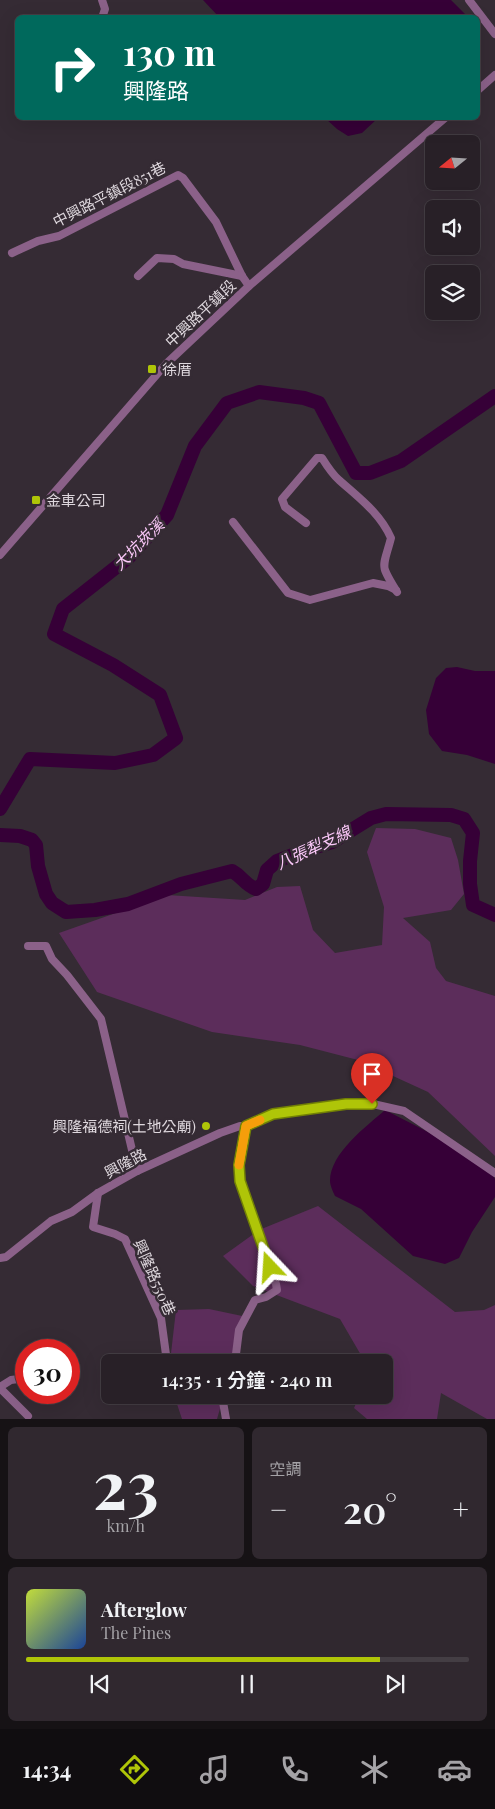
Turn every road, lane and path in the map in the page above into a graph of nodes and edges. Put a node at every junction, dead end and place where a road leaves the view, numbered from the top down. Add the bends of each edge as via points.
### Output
1 (102, 0) edge
2 (469, 0) edge
3 (103, 15) edge
4 (495, 34) edge
5 (495, 75) edge
6 (480, 88) edge
7 (443, 120) edge
8 (12, 253) dead end
9 (138, 276) dead end
10 (242, 276) junction
11 (249, 286) junction
12 (232, 522) dead end
13 (306, 523) dead end
14 (0, 555) edge
15 (28, 946) dead end
16 (246, 1126) junction
17 (137, 1171) junction
18 (495, 1173) edge
19 (98, 1193) junction
20 (0, 1258) edge
21 (166, 1354) edge
22 (236, 1354) edge
23 (15, 1379) edge
24 (0, 1387) edge
25 (223, 1404) edge
26 (28, 1416) dead end
27 (226, 1419) edge

1 - 3 street
2 - 4 street
5 - 6 street
7 - 11 street, 中興路平鎮段
8 - 10 street, 中興路平鎮段851巷 via 59,236 178,175 216,222
9 - 10 street via 157,258 174,259 183,264
10 - 11 street, 中興路平鎮段851巷
11 - 14 street, 中興路平鎮段 via 166,364
12 - 13 street via 288,593 310,600 372,583 388,586 397,592 383,564 391,538 386,527 368,505 337,479 322,458 317,458 282,499 286,507
15 - 17 street via 46,946 52,959 101,1019
16 - 17 street, 興隆路 via 220,1133
16 - 18 street, 興隆路 via 273,1114 346,1104 372,1104 404,1111
16 - 22 street via 239,1165 240,1181 277,1290 255,1300 239,1330
17 - 19 street, 興隆路
19 - 20 street, 興隆路 via 72,1212 51,1221 6,1257
19 - 21 street, 興隆路550巷 via 93,1227 125,1239 161,1318
23 - 24 street
24 - 26 street
25 - 27 street

